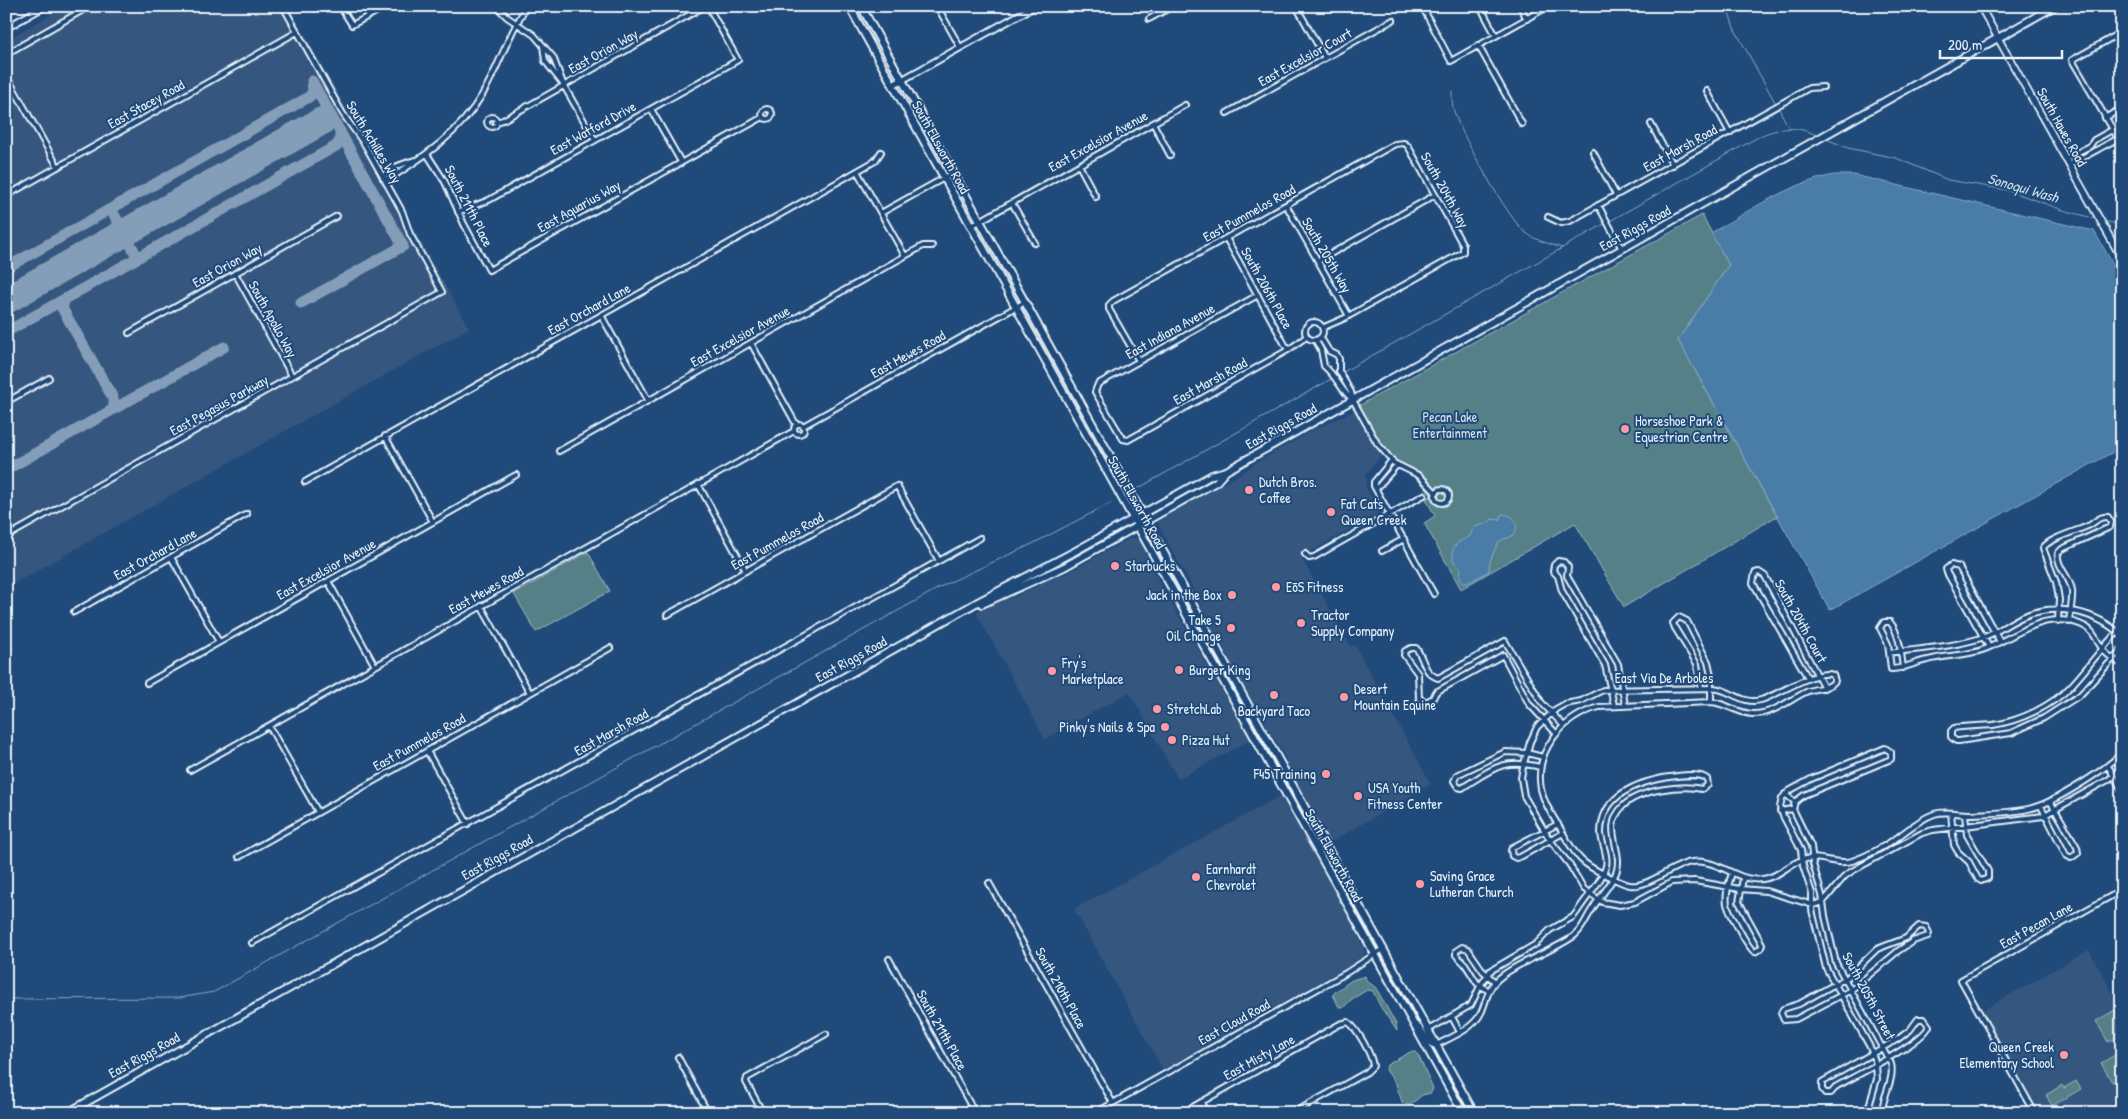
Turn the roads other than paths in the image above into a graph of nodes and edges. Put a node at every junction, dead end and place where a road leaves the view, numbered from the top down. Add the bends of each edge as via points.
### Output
1 (45, 6) edge
2 (90, 6) edge
3 (283, 6) edge
4 (340, 6) edge
5 (387, 6) edge
6 (496, 6) edge
7 (527, 6) edge
8 (706, 6) edge
9 (849, 6) edge
10 (861, 6) edge
11 (937, 6) edge
12 (1036, 6) edge
13 (1173, 6) edge
14 (1296, 6) edge
15 (1422, 6) edge
16 (1480, 6) edge
17 (1520, 6) edge
18 (1549, 6) edge
19 (1980, 6) edge
20 (2055, 6) edge
21 (1149, 19) dead end
22 (1527, 19) junction
23 (1393, 20) dead end
24 (517, 23) junction
25 (6, 28) edge
26 (297, 32) junction
27 (2122, 32) edge
28 (1496, 36) junction
29 (1998, 39) junction
30 (1478, 45) junction
31 (543, 46) junction
32 (960, 48) junction
33 (6, 54) edge
34 (1325, 58) junction
35 (554, 61) junction
36 (548, 64) junction
37 (6, 75) edge
38 (902, 80) junction
39 (893, 85) junction
40 (564, 86) junction
41 (1823, 87) dead end
42 (1707, 91) dead end
43 (1185, 105) dead end
44 (651, 108) junction
45 (2122, 108) edge
46 (1227, 113) dead end
47 (762, 117) dead end
48 (2105, 118) junction
49 (496, 122) dead end
50 (1153, 123) junction
51 (1522, 124) dead end
52 (1651, 124) dead end
53 (2112, 130) junction
54 (1730, 133) junction
55 (2102, 136) junction
56 (2117, 139) junction
57 (595, 140) junction
58 (1404, 144) joint
59 (2107, 144) junction
60 (2122, 145) edge
61 (881, 152) dead end
62 (1592, 152) dead end
63 (427, 154) junction
64 (1170, 155) dead end
65 (2066, 159) junction
66 (681, 162) junction
67 (1079, 165) junction
68 (1673, 165) junction
69 (2069, 165) junction
70 (58, 167) junction
71 (857, 171) junction
72 (953, 173) junction
73 (383, 178) junction
74 (944, 178) junction
75 (1436, 195) junction
76 (1616, 195) junction
77 (6, 196) edge
78 (1096, 196) dead end
79 (1012, 203) junction
80 (1286, 205) junction
81 (1598, 205) junction
82 (458, 212) junction
83 (881, 213) junction
84 (337, 216) dead end
85 (1548, 217) dead end
86 (980, 221) junction
87 (971, 226) junction
88 (1226, 238) junction
89 (1035, 243) dead end
90 (932, 246) dead end
91 (1464, 249) joint
92 (1622, 249) junction
93 (905, 256) junction
94 (2122, 259) edge
95 (1318, 261) junction
96 (488, 270) joint
97 (235, 273) junction
98 (442, 292) joint
99 (1258, 295) junction
100 (1025, 302) junction
101 (1016, 307) junction
102 (601, 315) junction
103 (1349, 316) junction
104 (1322, 328) junction
105 (129, 333) dead end
106 (1306, 337) junction
107 (1321, 338) junction
108 (1316, 341) junction
109 (751, 343) junction
110 (1288, 350) junction
111 (1139, 360) junction
112 (292, 376) junction
113 (49, 378) dead end
114 (1095, 388) joint
115 (648, 400) junction
116 (1353, 400) junction
117 (6, 402) edge
118 (796, 424) junction
119 (803, 426) junction
120 (794, 431) junction
121 (385, 436) junction
122 (559, 451) dead end
123 (1392, 460) junction
124 (1397, 465) junction
125 (1226, 472) junction
126 (1381, 474) junction
127 (516, 475) dead end
128 (1386, 478) junction
129 (305, 482) dead end
130 (698, 484) junction
131 (1376, 489) junction
132 (1436, 493) dead end
133 (1424, 495) dead end
134 (1143, 513) junction
135 (247, 514) dead end
136 (1390, 514) junction
137 (1132, 519) junction
138 (1147, 520) junction
139 (433, 522) junction
140 (1136, 526) junction
141 (6, 537) edge
142 (980, 538) dead end
143 (1404, 539) junction
144 (1382, 551) dead end
145 (1306, 554) dead end
146 (172, 557) junction
147 (940, 561) junction
148 (746, 571) junction
149 (328, 581) junction
150 (1434, 594) dead end
151 (481, 606) junction
152 (2059, 610) junction
153 (2070, 611) junction
154 (74, 612) dead end
155 (667, 615) dead end
156 (2058, 621) junction
157 (2069, 622) junction
158 (940, 624) junction
159 (2122, 628) edge
160 (1994, 632) junction
161 (2117, 632) junction
162 (2122, 636) edge
163 (1984, 637) junction
164 (219, 642) junction
165 (2000, 642) junction
166 (1989, 647) junction
167 (610, 648) dead end
168 (2102, 649) junction
169 (2122, 649) edge
170 (1900, 652) junction
171 (1890, 653) junction
172 (2112, 658) junction
173 (2122, 665) edge
174 (376, 666) junction
175 (1903, 668) junction
176 (1818, 676) junction
177 (1808, 678) junction
178 (147, 683) dead end
179 (1701, 688) junction
180 (1711, 688) junction
181 (1824, 688) junction
182 (1611, 689) junction
183 (1622, 689) junction
184 (530, 693) junction
185 (1711, 702) junction
186 (1614, 705) junction
187 (1625, 705) junction
188 (1551, 712) junction
189 (1542, 721) junction
190 (269, 726) junction
191 (1564, 726) junction
192 (1262, 731) junction
193 (1556, 733) junction
194 (1253, 736) junction
195 (427, 751) junction
196 (2122, 752) edge
197 (1527, 753) junction
198 (1543, 757) junction
199 (2116, 759) junction
200 (1524, 763) junction
201 (1846, 765) junction
202 (2108, 766) junction
203 (1540, 768) junction
204 (2122, 768) edge
205 (1835, 769) junction
206 (190, 770) dead end
207 (1850, 775) junction
208 (2114, 776) junction
209 (1839, 780) junction
210 (2122, 790) edge
211 (1624, 792) junction
212 (1785, 794) junction
213 (1613, 800) junction
214 (1630, 801) junction
215 (2050, 801) junction
216 (1795, 802) junction
217 (2040, 806) junction
218 (1622, 808) junction
219 (1793, 809) junction
220 (2055, 810) junction
221 (1780, 811) junction
222 (318, 812) junction
223 (1951, 812) junction
224 (1965, 814) junction
225 (2046, 815) junction
226 (1313, 823) junction
227 (468, 824) junction
228 (1558, 824) junction
229 (1965, 826) junction
230 (1952, 828) junction
231 (1305, 829) junction
232 (1544, 832) junction
233 (1563, 833) junction
234 (1550, 840) junction
235 (239, 857) dead end
236 (1813, 858) junction
237 (1802, 860) junction
238 (1732, 873) junction
239 (1605, 875) junction
240 (1613, 878) junction
241 (1743, 878) junction
242 (989, 884) dead end
243 (1728, 886) junction
244 (1740, 890) junction
245 (2122, 890) edge
246 (1591, 895) junction
247 (1598, 900) junction
248 (1823, 902) junction
249 (1813, 905) junction
250 (252, 944) dead end
251 (1383, 949) junction
252 (1375, 954) junction
253 (889, 959) dead end
254 (1487, 975) junction
255 (1844, 979) junction
256 (1495, 982) junction
257 (1834, 984) junction
258 (1480, 986) junction
259 (1851, 990) junction
260 (1489, 992) junction
261 (1840, 995) junction
262 (1452, 1017) junction
263 (1413, 1024) junction
264 (1428, 1030) junction
265 (1460, 1032) junction
266 (826, 1034) dead end
267 (1436, 1045) junction
268 (1883, 1048) junction
269 (1873, 1054) junction
270 (678, 1058) dead end
271 (1888, 1058) junction
272 (1876, 1064) junction
273 (1201, 1102) junction
274 (1112, 1103) junction
275 (2122, 1106) edge
276 (67, 1113) edge
277 (708, 1113) edge
278 (763, 1113) edge
279 (975, 1113) edge
280 (1095, 1113) edge
281 (1182, 1113) edge
282 (1206, 1113) edge
283 (1292, 1113) edge
284 (1463, 1113) edge
285 (1474, 1113) edge
286 (1868, 1113) edge
287 (1882, 1113) edge
288 (2035, 1113) edge
289 (2110, 1113) edge

1 - 25 street
2 - 33 street
3 - 26 street, South Achilles Way
4 - 5 street via 352,25
6 - 24 street
7 - 24 street
8 - 40 street, East Orion Way
8 - 44 street, East Watford Drive via 738,60
9 - 39 main road, South Ellsworth Road
10 - 38 main road, South Ellsworth Road
11 - 32 street
12 - 32 street
13 - 21 street
14 - 34 street
15 - 30 street via 1451,61
16 - 28 street
17 - 22 street
18 - 22 street
19 - 29 main road, South Hawes Road
20 - 29 main road, East Riggs Road
22 - 28 street
23 - 34 street, East Excelsior Court
24 - 31 street
24 - 63 street via 474,108 444,141
26 - 70 street, East Stacey Road
26 - 73 street, South Achilles Way
27 - 48 street via 2072,60
28 - 30 street
29 - 65 main road, South Hawes Road
29 - 92 main road, East Riggs Road
30 - 51 street
31 - 35 street
31 - 36 street
32 - 38 street
34 - 46 street, East Excelsior Court
35 - 36 street
35 - 40 street
36 - 40 street
37 - 70 street
38 - 39 street
38 - 72 main road, South Ellsworth Road
39 - 74 main road, South Ellsworth Road
40 - 49 street, East Orion Way
40 - 57 street
41 - 54 street, East Marsh Road via 1810,88
42 - 54 street
43 - 50 street, East Excelsior Avenue
44 - 57 street, East Watford Drive
44 - 66 street
45 - 48 street
47 - 66 street, East Aquarius Way
48 - 53 street
50 - 64 street
50 - 67 street, East Excelsior Avenue
52 - 68 street
53 - 55 street
53 - 56 street
54 - 68 street, East Marsh Road
55 - 59 street
55 - 65 street
56 - 59 street
56 - 60 street
57 - 82 street, East Watford Drive via 489,200
58 - 75 street, South 204th Way
58 - 80 street, East Pummelos Road via 1395,144
59 - 69 street
61 - 71 street, East Orchard Lane via 875,161
62 - 76 street
63 - 73 street via 389,179
63 - 82 street, South 211th Place via 445,182
65 - 69 main road, South Hawes Road
66 - 96 street, East Aquarius Way
67 - 78 street
67 - 79 street, East Excelsior Avenue
68 - 76 street, East Marsh Road
69 - 94 main road, South Hawes Road
70 - 77 street, East Stacey Road
71 - 83 street
71 - 102 street, East Orchard Lane
72 - 74 street
72 - 86 main road, South Ellsworth Road
73 - 98 street, South Achilles Way
74 - 83 street
74 - 87 main road, South Ellsworth Road
75 - 91 street, South 204th Way
75 - 95 street
76 - 81 street, East Marsh Road
79 - 86 street, East Excelsior Avenue
79 - 89 street
80 - 88 street, East Pummelos Road
80 - 95 street, South 205th Way
81 - 85 street, East Marsh Road via 1570,221 1561,223
81 - 92 street
82 - 96 street, South 211th Place
83 - 93 street
84 - 97 street, East Orion Way
86 - 87 street, East Excelsior Avenue
86 - 100 main road, South Ellsworth Road
87 - 101 main road, South Ellsworth Road
88 - 99 street, South 206th Place
88 - 111 street, East Pummelos Road via 1109,305
90 - 93 street, East Excelsior Avenue via 923,246
91 - 103 street, East Marsh Road via 1461,254
92 - 116 main road, East Riggs Road
93 - 109 street, East Excelsior Avenue
95 - 103 street, South 205th Way
97 - 105 street, East Orion Way
97 - 112 street, South Apollo Way
98 - 112 street, East Pegasus Parkway
99 - 110 street, South 206th Place
99 - 111 street, East Indiana Avenue
100 - 101 street, East Mewes Road
100 - 134 main road, South Ellsworth Road
101 - 119 street, East Mewes Road
101 - 137 main road, South Ellsworth Road
102 - 115 street
102 - 121 street, East Orchard Lane
103 - 104 street, East Marsh Road
104 - 106 street, East Marsh Road via 1318,323 1309,323 1305,328
104 - 107 street
106 - 108 street
106 - 110 street, East Marsh Road
107 - 108 street
107 - 116 street via 1337,355 1339,371
108 - 116 street via 1324,366
109 - 115 street, East Excelsior Avenue
109 - 118 street
110 - 114 street, East Marsh Road via 1128,440 1123,439
111 - 114 street, East Indiana Avenue
112 - 141 street, East Pegasus Parkway
113 - 117 street
115 - 122 street, East Excelsior Avenue
116 - 123 street via 1377,443
116 - 125 main road, East Riggs Road
118 - 119 street
118 - 120 street
119 - 120 street, East Mewes Road via 801,433
120 - 130 street, East Mewes Road
121 - 129 street, East Orchard Lane
121 - 139 street
123 - 124 street
123 - 126 street
124 - 128 street
124 - 132 street via 1420,476
125 - 134 main road, East Riggs Road via 1212,475
125 - 138 main road, East Riggs Road via 1216,482
126 - 128 street
126 - 131 street via 1374,482
127 - 139 street, East Excelsior Avenue
128 - 131 street
130 - 148 street
130 - 151 street, East Mewes Road
131 - 136 street
133 - 136 street
134 - 137 main road, East Riggs Road
134 - 138 main road, South Ellsworth Road
135 - 146 street, East Orchard Lane
136 - 143 street
136 - 145 street via 1314,557 1309,558
137 - 140 main road, South Ellsworth Road
137 - 158 main road, East Riggs Road
138 - 140 main road, East Riggs Road
138 - 192 main road, South Ellsworth Road
139 - 149 street, East Excelsior Avenue
140 - 158 main road, East Riggs Road via 1064,567
140 - 194 main road, South Ellsworth Road
142 - 147 street, East Marsh Road
143 - 144 street
143 - 150 street
146 - 154 street, East Orchard Lane
146 - 164 street
147 - 148 street, East Pummelos Road via 897,486
147 - 227 street, East Marsh Road
148 - 155 street, East Pummelos Road
149 - 164 street, East Excelsior Avenue
149 - 174 street
151 - 174 street, East Mewes Road
151 - 184 street
152 - 153 street
152 - 153 street via 2056,582 2043,552 2044,546 2108,517 2110,528 2058,553 2071,586
152 - 156 street
152 - 160 street via 2024,616
153 - 157 street
153 - 161 street via 2098,619
156 - 157 street
156 - 165 street via 2029,626
157 - 168 street via 2088,628
158 - 276 main road, East Riggs Road
159 - 161 street
160 - 163 street
160 - 163 street via 1959,567 1952,565 1946,569 1947,573
160 - 165 street
161 - 162 street
161 - 168 street
163 - 166 street
163 - 170 street
164 - 178 street, East Excelsior Avenue
165 - 166 street
166 - 175 street
167 - 184 street, East Pummelos Road
168 - 172 street
168 - 172 street via 2067,690 2032,712 2004,723 1954,728 1951,737 1959,741 2011,733 2031,726 2080,695
169 - 172 street
170 - 171 street
170 - 171 street via 1893,625 1884,622 1880,628
170 - 175 street
171 - 175 street via 1891,668
172 - 173 street
174 - 190 street, East Mewes Road
176 - 177 street, East Via De Arboles
176 - 177 street, South 204th Court via 1765,576 1755,573 1753,583
176 - 181 street, South 204th Court
176 - 181 street via 1830,673 1835,678 1834,684
177 - 180 street, East Via De Arboles via 1780,693 1753,701
179 - 180 street, East Via De Arboles
179 - 180 street via 1697,664 1675,628 1674,623 1679,617 1687,621 1708,662
179 - 183 street, East Via De Arboles
180 - 185 street
181 - 185 street, East Via De Arboles via 1806,692 1762,713 1744,713
182 - 183 street, East Via De Arboles
182 - 183 street via 1605,665 1562,591 1554,571 1558,561 1568,567 1567,576 1616,660
182 - 186 street
182 - 188 street, East Via De Arboles
183 - 187 street
184 - 195 street, East Pummelos Road
185 - 187 street, East Via De Arboles
186 - 187 street, East Via De Arboles
186 - 191 street, East Via De Arboles via 1590,709
188 - 189 street, East Via De Arboles
188 - 189 street via 1542,703 1506,641 1438,678 1422,664 1416,648 1404,652 1420,678 1419,698 1426,702 1434,698 1436,692 1503,655 1529,704
188 - 191 street
189 - 193 street
189 - 197 street, East Via De Arboles via 1533,734
190 - 206 street, East Mewes Road
190 - 222 street
191 - 193 street, East Via De Arboles
192 - 194 main road
192 - 226 main road, South Ellsworth Road
193 - 198 street, East Via De Arboles
194 - 231 main road, South Ellsworth Road
195 - 222 street, East Pummelos Road
195 - 227 street
196 - 199 street
197 - 198 street
197 - 200 street, East Via De Arboles
197 - 200 street via 1502,752 1457,776 1454,781 1462,788 1503,764
198 - 203 street, East Via De Arboles
199 - 202 street
199 - 204 street
200 - 203 street
200 - 232 street, East Via De Arboles via 1524,796
201 - 205 street
201 - 207 street
201 - 207 street via 1885,748 1891,752 1891,759
202 - 208 street
202 - 215 street
203 - 228 street, East Via De Arboles via 1541,790
204 - 208 street
205 - 209 street
205 - 212 street
207 - 209 street
208 - 210 street
208 - 220 street
209 - 216 street
211 - 213 street
211 - 214 street
211 - 214 street via 1645,783 1674,777 1704,776 1708,782 1702,789 1667,789
212 - 216 street
212 - 221 street via 1780,802
213 - 218 street
213 - 239 street via 1602,826 1607,859
214 - 218 street
215 - 217 street
215 - 220 street
216 - 219 street
217 - 224 street
217 - 225 street
218 - 240 street via 1616,815 1612,830 1619,862
219 - 221 street
219 - 236 street, South 205th Street via 1810,842
220 - 225 street
220 - 225 street via 2079,850 2076,856 2066,855
221 - 237 street, South 205th Street via 1799,846
222 - 235 street, East Pummelos Road
223 - 224 street
223 - 230 street
223 - 236 street via 1927,817 1853,861
224 - 229 street
225 - 229 street
226 - 231 main road
226 - 251 main road, South Ellsworth Road
227 - 250 street, East Marsh Road
228 - 232 street
228 - 233 street
229 - 230 street
229 - 230 street via 1968,839 1988,871 1985,880 1978,880 1969,862 1958,852
230 - 248 street via 1922,833 1852,871
231 - 252 main road, South Ellsworth Road
232 - 234 street
232 - 234 street via 1513,847 1510,850 1512,856 1522,856
233 - 234 street
233 - 239 street via 1582,862
234 - 246 street
236 - 237 street
236 - 248 street, South 205th Street
237 - 241 street via 1771,878
237 - 249 street, South 205th Street
238 - 240 street via 1715,864 1696,861 1635,885
238 - 241 street
238 - 243 street
239 - 240 street
239 - 246 street
240 - 247 street
241 - 244 street
242 - 274 street, South 210th Place
243 - 244 street
243 - 244 street via 1728,909 1748,947 1755,952 1762,944 1740,906
243 - 247 street via 1680,881 1628,904 1613,905
244 - 249 street via 1766,891
245 - 288 street, East Pecan Lane via 1961,980
246 - 247 street
246 - 254 street via 1573,917
247 - 256 street via 1576,934
248 - 249 street
248 - 255 street, South 205th Street via 1834,958
249 - 257 street, South 205th Street via 1824,964
251 - 252 street, East Cloud Road
251 - 264 main road, South Ellsworth Road
252 - 263 main road, South Ellsworth Road
252 - 274 street, East Cloud Road
253 - 279 street, South 211th Place
254 - 256 street
254 - 258 street
254 - 258 street via 1468,949 1462,947 1456,951
255 - 257 street
255 - 259 street, South 205th Street
255 - 259 street via 1877,949 1906,938 1919,926 1928,930 1925,939 1913,941 1898,950
256 - 260 street
257 - 261 street, South 205th Street
257 - 261 street via 1799,1004 1783,1009 1782,1016 1787,1021 1796,1019
258 - 260 street
258 - 262 street via 1471,1005
259 - 261 street
259 - 268 street, South 205th Street
260 - 265 street via 1475,1022
261 - 269 street, South 205th Street
262 - 264 street
262 - 265 street
263 - 267 main road via 1422,1030 1429,1042
263 - 284 main road, South Ellsworth Road
264 - 267 main road, South Ellsworth Road
265 - 267 street
266 - 278 street via 747,1078 746,1082
267 - 285 main road, South Ellsworth Road
268 - 269 street
268 - 271 street, South 205th Street
268 - 271 street via 1904,1036 1918,1020 1927,1021 1928,1030
269 - 272 street, South 205th Street
269 - 272 street via 1822,1082 1822,1090 1831,1093 1837,1086
270 - 277 street
271 - 272 street
271 - 287 street, South 205th Street via 1892,1072
272 - 286 street, South 205th Street via 1877,1079
273 - 281 street, East Misty Lane
273 - 282 street
273 - 283 street, East Misty Lane via 1348,1022 1373,1066
274 - 280 street, East Cloud Road
275 - 289 main road

